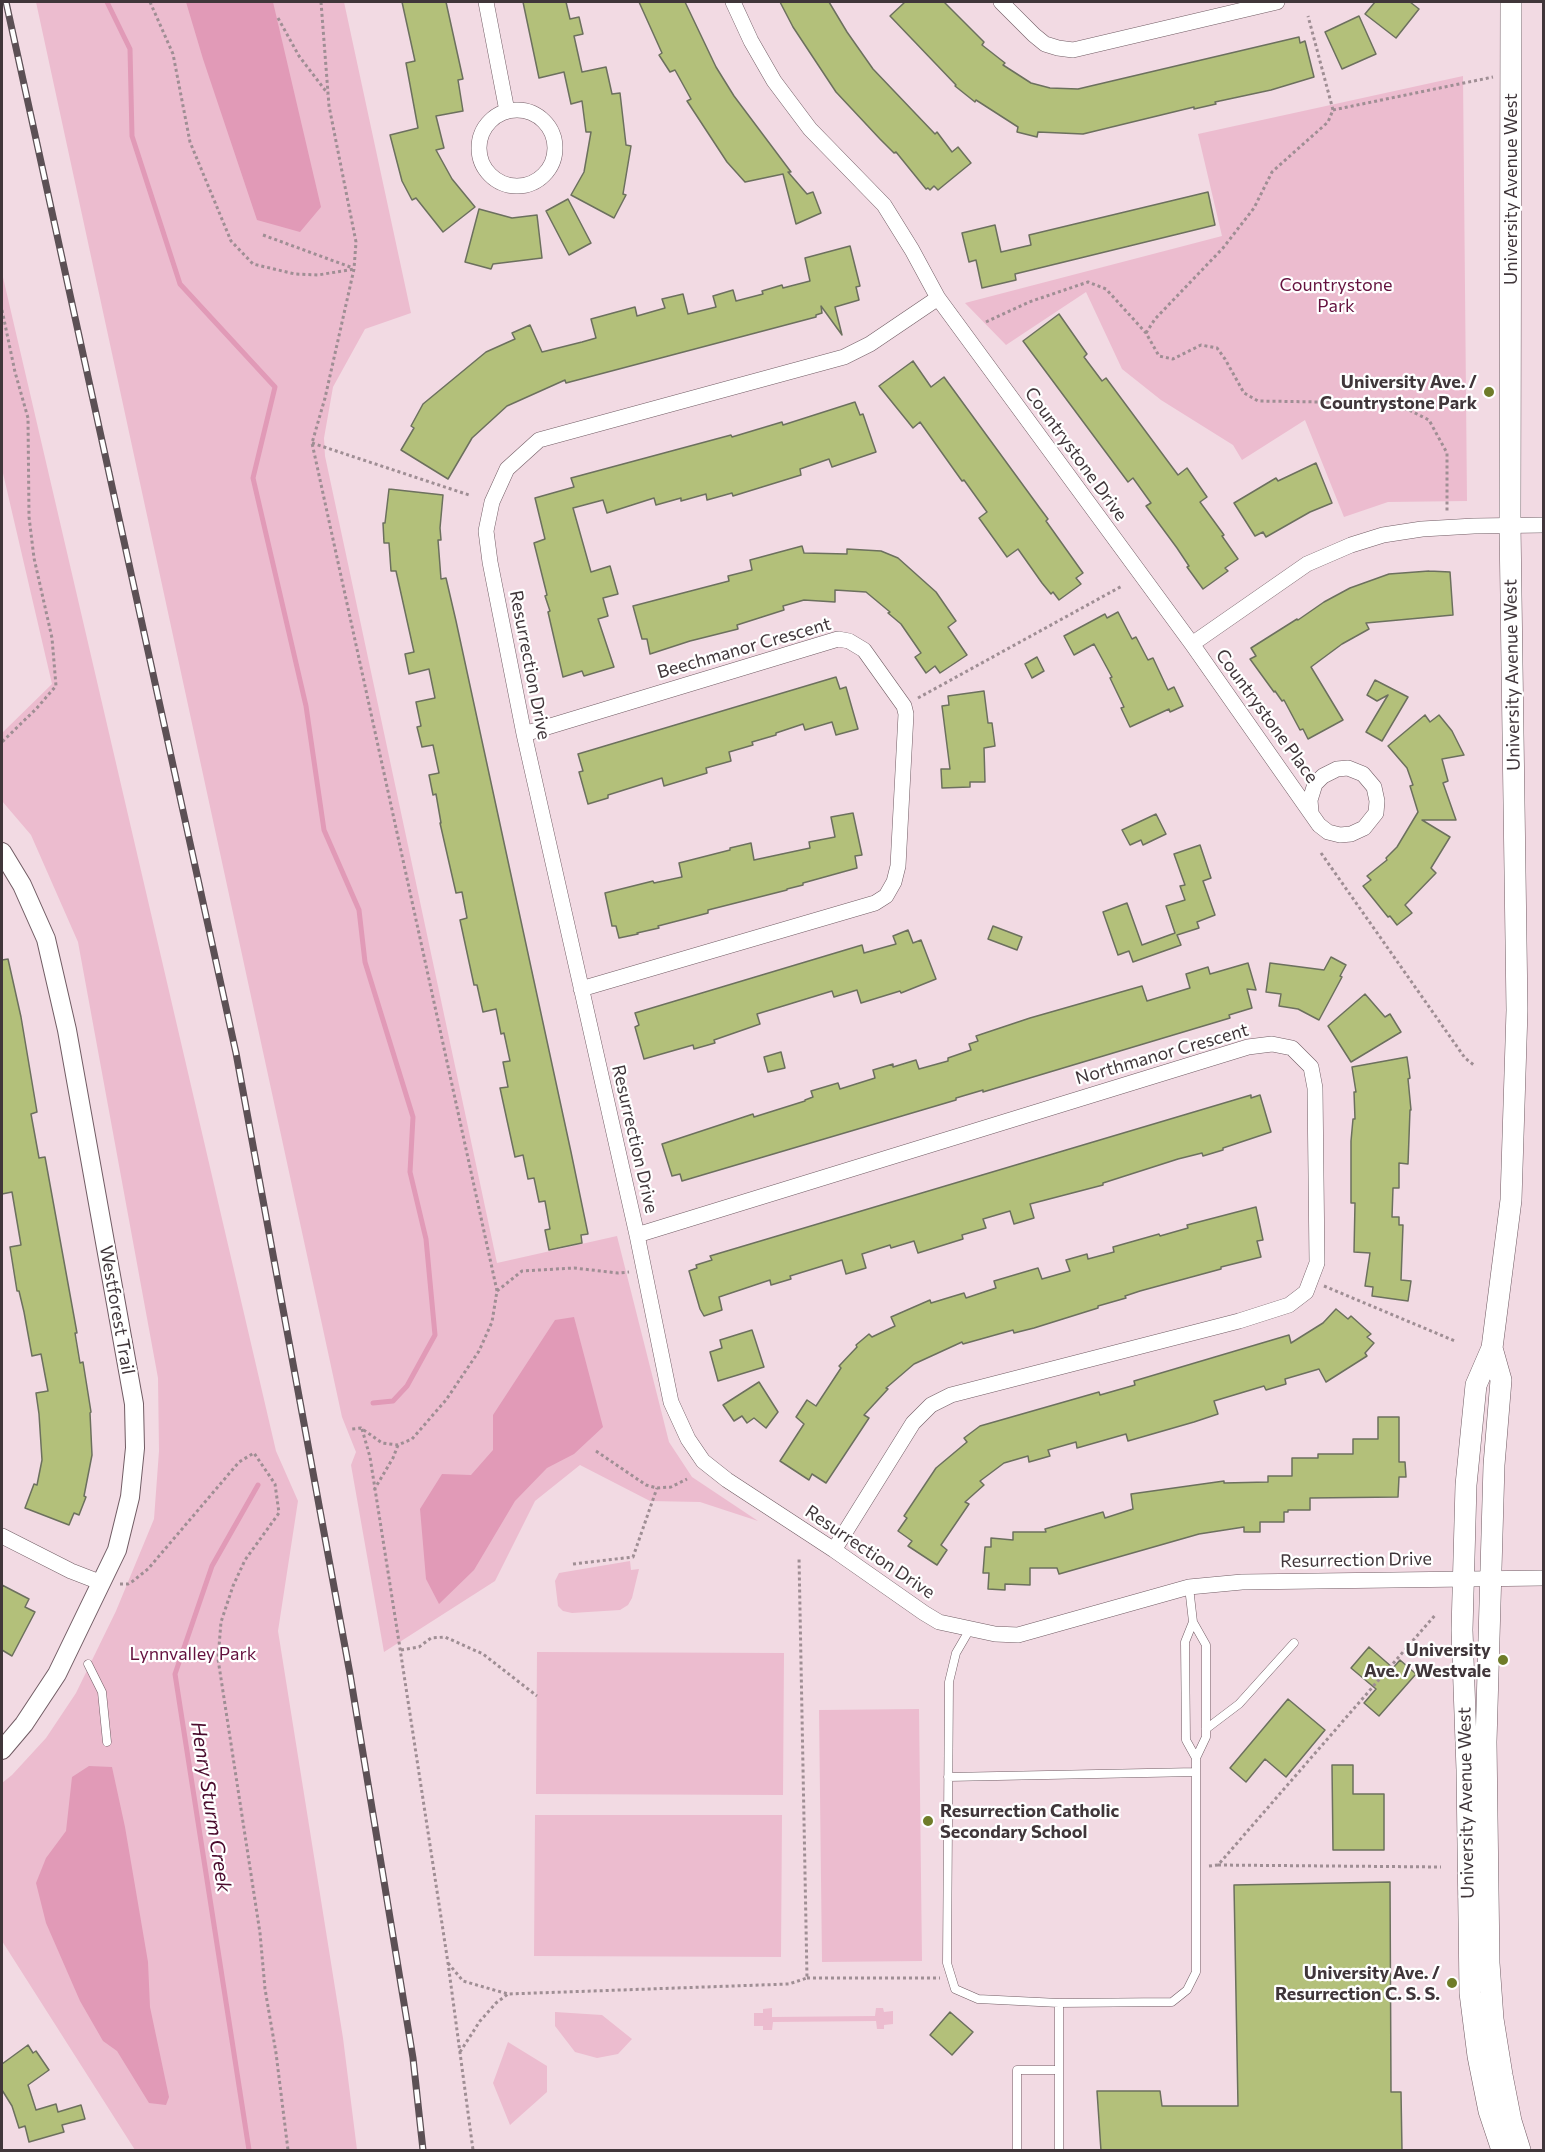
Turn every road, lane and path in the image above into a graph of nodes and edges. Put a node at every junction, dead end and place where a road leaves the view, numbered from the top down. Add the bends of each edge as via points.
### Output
1 (150, 2) edge
2 (321, 2) edge
3 (486, 2) edge
4 (733, 2) edge
5 (1001, 2) edge
6 (1278, 2) edge
7 (1511, 2) edge
8 (1308, 16) dead end
9 (278, 18) dead end
10 (1511, 73) junction
11 (328, 95) junction
12 (1333, 110) junction
13 (507, 111) junction
14 (262, 235) dead end
15 (354, 269) junction
16 (938, 298) junction
17 (2, 310) edge
18 (986, 322) dead end
19 (1146, 333) junction
20 (312, 443) junction
21 (469, 495) dead end
22 (1510, 525) junction
23 (1544, 525) edge
24 (1447, 527) junction
25 (1122, 586) dead end
26 (1191, 644) junction
27 (904, 706) junction
28 (524, 734) junction
29 (2, 742) edge
30 (1311, 812) junction
31 (2, 852) edge
32 (1321, 853) dead end
33 (581, 988) junction
34 (1475, 1066) dead end
35 (637, 1235) junction
36 (644, 1270) junction
37 (1324, 1286) dead end
38 (497, 1291) junction
39 (1455, 1341) dead end
40 (361, 1428) junction
41 (352, 1429) dead end
42 (398, 1445) junction
43 (596, 1451) dead end
44 (687, 1479) dead end
45 (657, 1488) junction
46 (374, 1490) junction
47 (2, 1536) edge
48 (834, 1550) junction
49 (799, 1557) dead end
50 (573, 1564) dead end
51 (1477, 1578) junction
52 (1544, 1578) edge
53 (102, 1583) junction
54 (128, 1584) dead end
55 (1189, 1587) junction
56 (1436, 1614) dead end
57 (1193, 1622) junction
58 (970, 1629) junction
59 (1294, 1643) dead end
60 (401, 1650) junction
61 (88, 1664) dead end
62 (537, 1696) dead end
63 (1206, 1729) junction
64 (107, 1742) dead end
65 (2, 1750) edge
66 (1196, 1758) junction
67 (1196, 1772) junction
68 (948, 1776) junction
69 (1218, 1865) junction
70 (1196, 1867) junction
71 (1441, 1867) dead end
72 (448, 1964) junction
73 (952, 1977) junction
74 (807, 1978) junction
75 (508, 1994) junction
76 (1059, 2003) junction
77 (460, 2052) junction
78 (1059, 2070) junction
79 (288, 2151) edge
80 (473, 2151) edge
81 (1017, 2151) edge
82 (1059, 2151) edge
83 (1502, 2151) edge
84 (1520, 2151) edge

1 - 15 path via 173,54 190,142 231,241 253,264 295,274
2 - 11 path
3 - 13 street
4 - 16 street, Countrystone Drive via 774,81 810,129 884,205
5 - 6 street via 1045,44 1073,50
7 - 10 main road, University Avenue West
8 - 12 path
9 - 11 path via 299,56
10 - 12 path
10 - 22 main road, University Avenue West
11 - 15 path via 356,242
12 - 19 path via 1328,122 1272,172 1254,208 1223,248
13 - 13 street via 486,126 479,154 487,171 502,183 529,184 546,171 553,159 553,136 535,115 524,110
14 - 15 path
15 - 20 path
16 - 26 street, Countrystone Drive
16 - 28 street, Resurrection Drive via 844,357 539,440 507,469 492,502 486,531
17 - 29 path via 28,417 29,518 52,638 56,686
18 - 19 path via 1088,282 1106,289
19 - 24 path via 1159,356 1173,359 1201,345 1217,348 1244,393 1258,401 1386,403 1429,420 1447,453
20 - 21 path
20 - 38 path
22 - 23 street
22 - 24 street
22 - 51 main road, University Avenue West via 1517,1010 1511,1200 1492,1348 1476,1385 1466,1485
24 - 26 street via 1383,535 1307,564
25 - 27 path
26 - 30 street, Countrystone Place
27 - 28 street, Beechmanor Crescent via 864,650 838,639
27 - 33 street via 907,724 898,866 886,896 875,903
28 - 33 street, Resurrection Drive
30 - 30 street, Countrystone Place via 1328,832 1352,834 1364,828 1376,813 1374,788 1363,774 1348,768 1336,769 1315,784
31 - 53 street, Westforest Trail via 46,939 67,1030 134,1404 130,1497 117,1550
32 - 34 path via 1465,1058
33 - 35 street, Resurrection Drive
35 - 36 street, Resurrection Drive
35 - 48 street, Northmanor Crescent via 1248,1047 1272,1044 1292,1048 1311,1067 1315,1088 1317,1263 1306,1292 1288,1305 1239,1321 951,1395 931,1405 913,1423
36 - 38 path via 522,1271
36 - 48 street, Resurrection Drive via 671,1402 688,1439 703,1461 727,1480
37 - 39 path
38 - 42 path via 492,1322 479,1351 446,1400 412,1439
40 - 41 path
40 - 42 path via 382,1443
40 - 46 path
42 - 46 path
43 - 45 path via 646,1485
44 - 45 path via 671,1487
45 - 50 path via 633,1557
46 - 60 path
47 - 53 street
48 - 58 street, Resurrection Drive via 939,1622
49 - 74 path
51 - 52 street, Resurrection Drive
51 - 55 street, Resurrection Drive via 1242,1582
51 - 83 main road, University Avenue West via 1462,1630 1470,1993 1489,2111
51 - 84 main road, University Avenue West via 1486,1742 1493,2019
53 - 65 street, Westforest Trail via 57,1674
54 - 79 path via 148,1569 239,1462 254,1453 275,1484 279,1513 245,1560 233,1586 220,1622 218,1659
55 - 57 lane
55 - 58 street, Resurrection Drive via 1018,1635
56 - 69 path
57 - 63 lane via 1206,1645
57 - 66 lane via 1185,1642 1186,1740
58 - 68 lane via 956,1653 949,1682
59 - 63 lane via 1239,1704
60 - 62 path via 419,1647 431,1638 446,1637 483,1654
60 - 72 path
61 - 64 lane via 102,1692
63 - 66 lane
66 - 67 lane
67 - 68 lane
67 - 70 lane
68 - 73 lane via 947,1963
69 - 70 path
69 - 71 path
70 - 76 lane via 1196,1972 1187,1990 1172,2002
72 - 75 path via 463,1981
72 - 77 path
73 - 74 path
73 - 76 lane via 956,1989 978,2000
74 - 75 path via 789,1984
75 - 77 path via 480,2021
76 - 78 lane
77 - 80 path
78 - 81 lane via 1017,2070
78 - 82 lane

